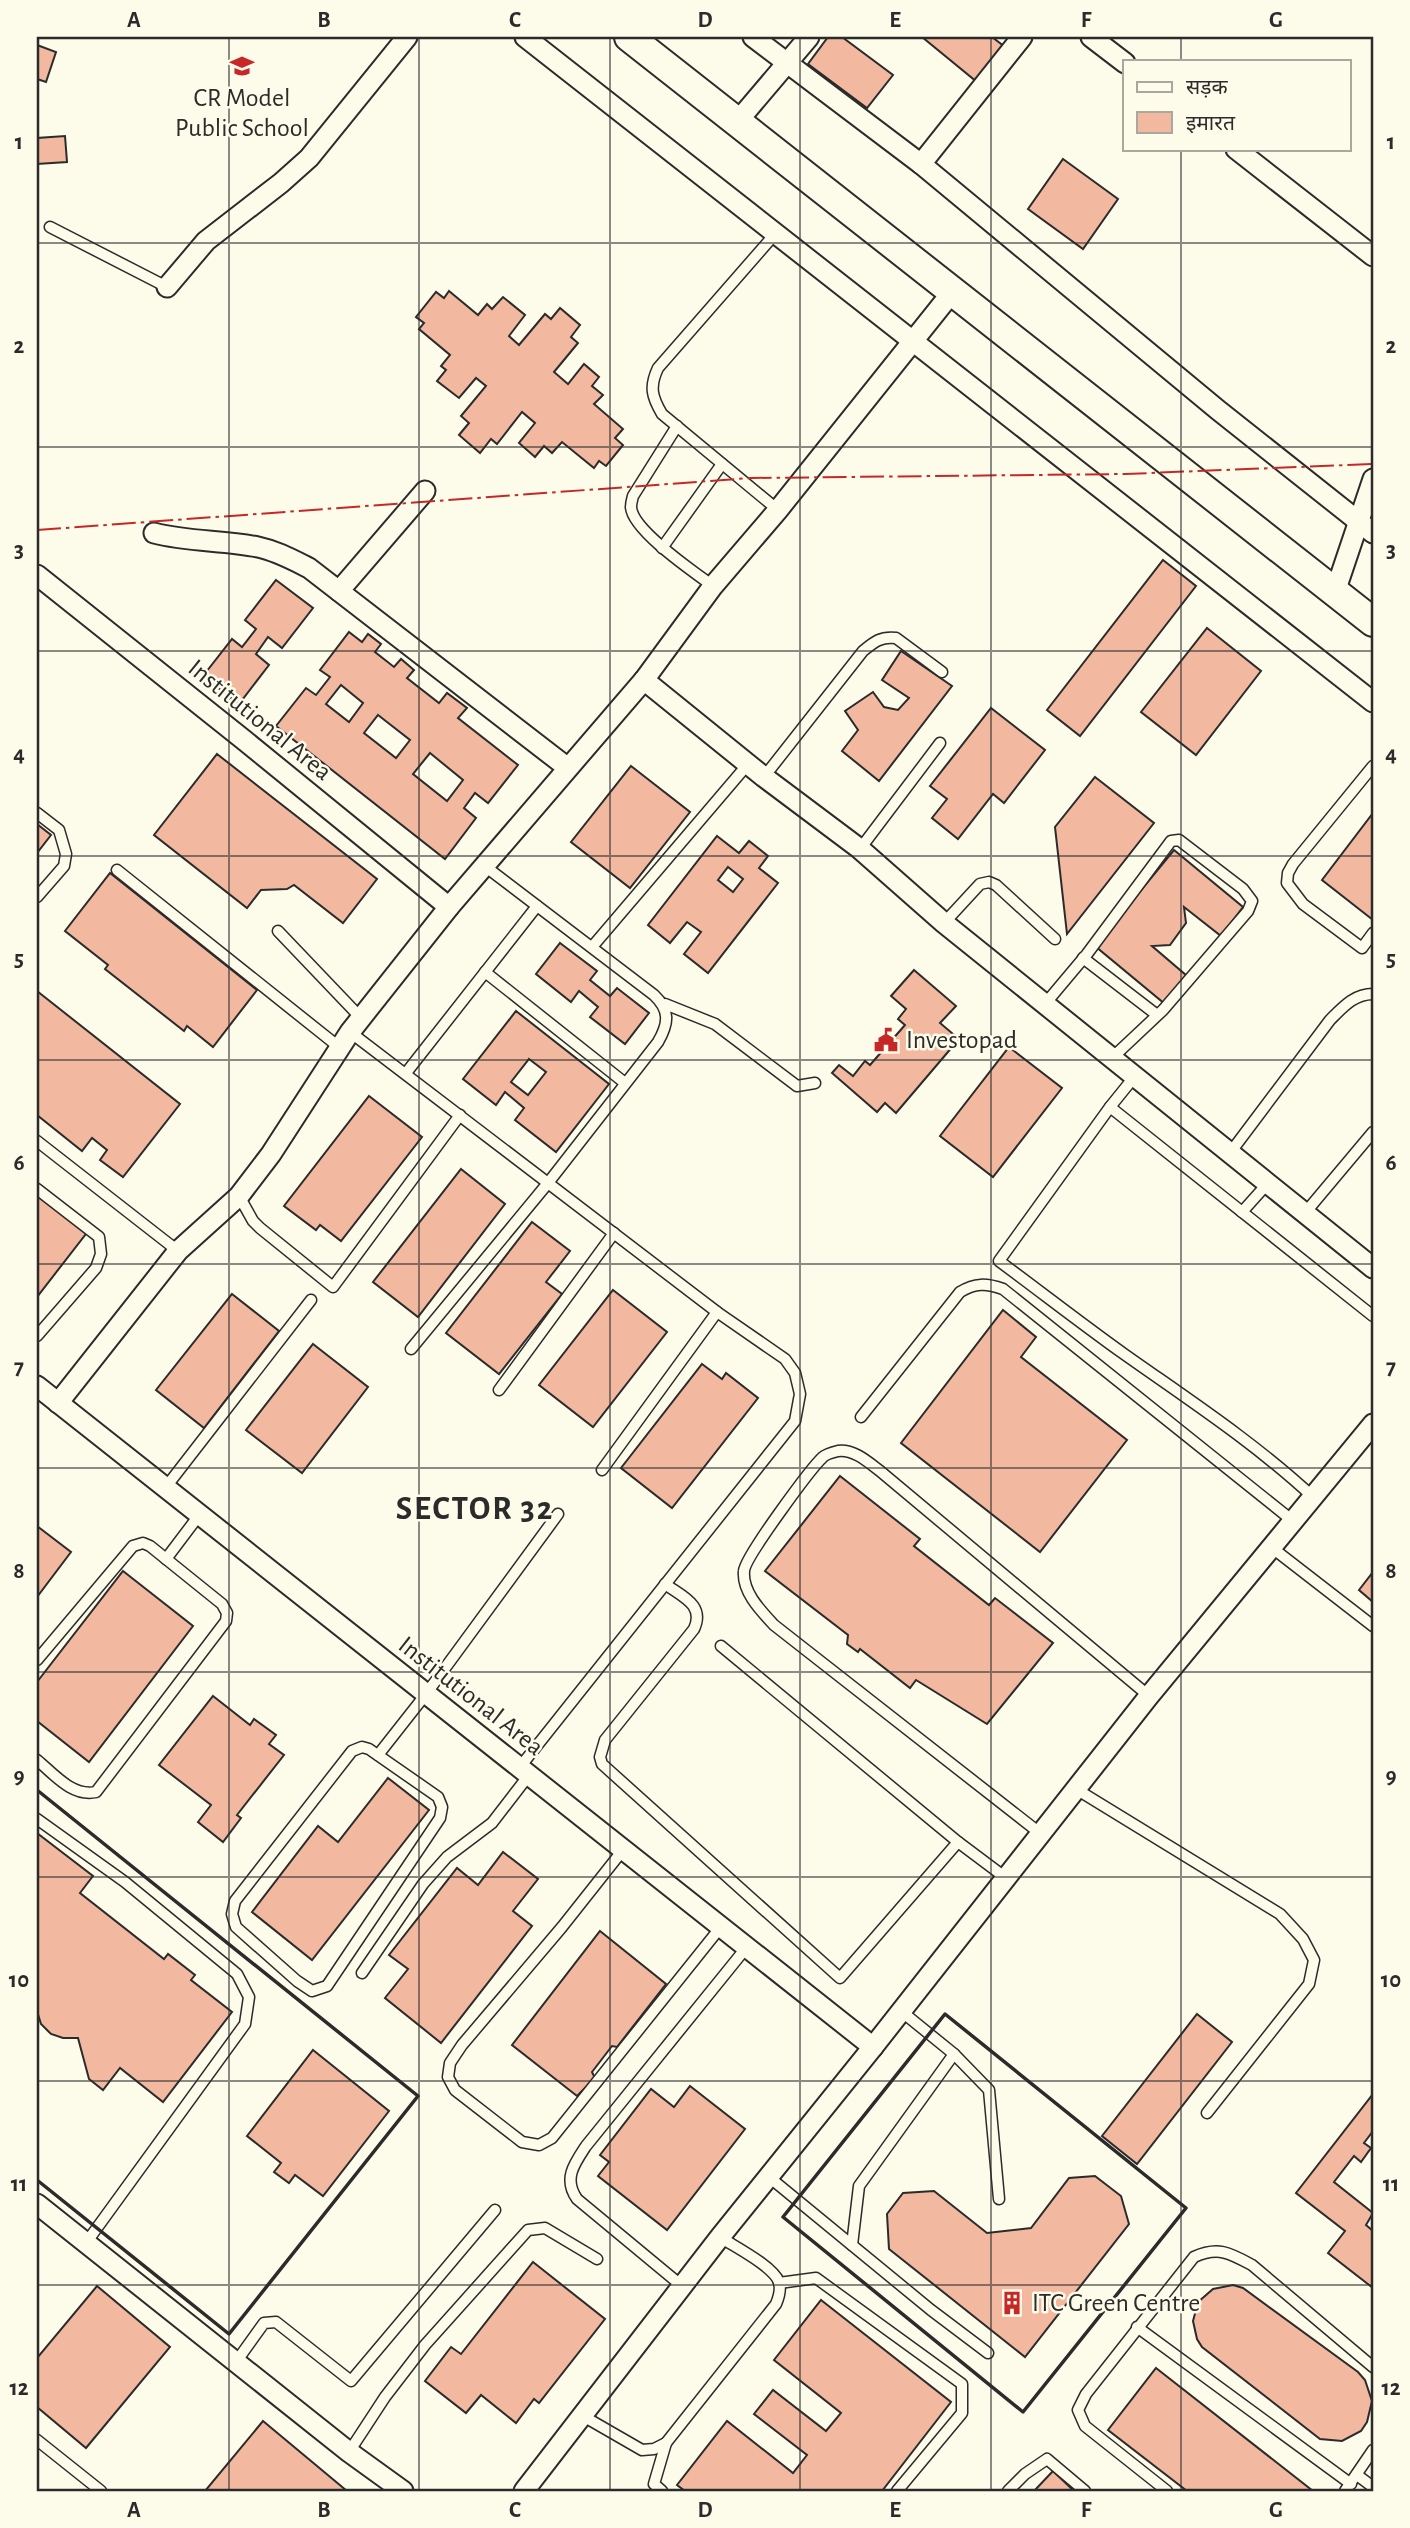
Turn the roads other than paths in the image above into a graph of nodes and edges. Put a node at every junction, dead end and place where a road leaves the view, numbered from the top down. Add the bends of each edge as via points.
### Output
1 (408, 37) edge
2 (525, 37) edge
3 (629, 37) edge
4 (753, 37) edge
5 (809, 37) edge
6 (1022, 37) edge
7 (1091, 37) edge
8 (1123, 61) edge
9 (787, 63) junction
10 (737, 122) junction
11 (1237, 150) edge
12 (921, 164) junction
13 (50, 227) dead end
14 (775, 234) junction
15 (1373, 256) edge
16 (167, 287) joint
17 (953, 291) junction
18 (913, 341) junction
19 (677, 426) junction
20 (722, 464) junction
21 (1373, 479) edge
22 (425, 491) dead end
23 (778, 510) junction
24 (1366, 527) edge
25 (154, 533) dead end
26 (662, 548) junction
27 (37, 575) edge
28 (713, 586) junction
29 (339, 591) junction
30 (1335, 592) junction
31 (1373, 622) edge
32 (942, 671) dead end
33 (643, 680) junction
34 (1373, 702) edge
35 (940, 743) dead end
36 (748, 764) junction
37 (1373, 766) edge
38 (568, 768) junction
39 (764, 777) junction
40 (37, 813) edge
41 (860, 849) junction
42 (486, 867) junction
43 (117, 870) dead end
44 (37, 897) edge
45 (537, 906) junction
46 (449, 907) junction
47 (944, 923) junction
48 (278, 931) dead end
49 (1373, 933) edge
50 (1055, 940) dead end
51 (592, 947) junction
52 (1083, 958) junction
53 (485, 972) junction
54 (1373, 994) edge
55 (664, 1004) junction
56 (1045, 1004) junction
57 (1157, 1015) junction
58 (350, 1032) junction
59 (1112, 1058) junction
60 (406, 1073) junction
61 (1135, 1076) junction
62 (625, 1083) junction
63 (815, 1083) dead end
64 (1110, 1107) junction
65 (460, 1115) junction
66 (1373, 1132) edge
67 (37, 1141) edge
68 (1230, 1153) junction
69 (548, 1183) junction
70 (1268, 1183) junction
71 (37, 1189) edge
72 (239, 1196) junction
73 (1242, 1212) junction
74 (1305, 1213) junction
75 (614, 1233) junction
76 (178, 1251) junction
77 (1373, 1268) edge
78 (311, 1300) dead end
79 (717, 1312) junction
80 (1373, 1316) edge
81 (37, 1336) edge
82 (411, 1349) dead end
83 (37, 1386) edge
84 (499, 1390) dead end
85 (58, 1403) junction
86 (861, 1417) dead end
87 (1373, 1424) edge
88 (602, 1471) dead end
89 (166, 1487) junction
90 (1313, 1497) junction
91 (200, 1514) junction
92 (558, 1514) dead end
93 (1293, 1521) junction
94 (1271, 1547) junction
95 (166, 1559) junction
96 (665, 1584) junction
97 (1373, 1626) edge
98 (721, 1646) dead end
99 (37, 1660) edge
100 (426, 1694) junction
101 (1149, 1696) junction
102 (378, 1755) junction
103 (37, 1760) edge
104 (525, 1771) junction
105 (1076, 1789) junction
106 (37, 1819) edge
107 (1041, 1834) junction
108 (958, 1842) junction
109 (624, 1850) junction
110 (1006, 1878) junction
111 (720, 1928) junction
112 (746, 1948) junction
113 (362, 1973) dead end
114 (901, 2011) junction
115 (873, 2048) junction
116 (954, 2054) junction
117 (1206, 2113) dead end
118 (769, 2176) junction
119 (999, 2199) dead end
120 (37, 2204) edge
121 (495, 2210) dead end
122 (720, 2237) junction
123 (86, 2243) junction
124 (852, 2245) junction
125 (597, 2259) dead end
126 (779, 2283) junction
127 (682, 2286) junction
128 (1137, 2327) junction
129 (988, 2353) dead end
130 (236, 2362) junction
131 (1373, 2367) edge
132 (583, 2416) junction
133 (37, 2440) edge
134 (666, 2444) junction
135 (1373, 2451) edge
136 (349, 2452) junction
137 (1357, 2475) junction
138 (1373, 2487) edge
139 (1348, 2488) edge
140 (101, 2491) edge
141 (403, 2491) edge
142 (524, 2491) edge
143 (662, 2491) edge
144 (897, 2491) edge
145 (1008, 2491) edge
146 (1085, 2491) edge
147 (1167, 2491) edge

1 - 16 street via 309,158 206,241
2 - 14 street
3 - 10 street
4 - 9 street
5 - 9 street
6 - 12 street
7 - 8 street
9 - 10 street
9 - 12 street
10 - 17 street
11 - 15 street
12 - 24 street
13 - 16 lane
14 - 18 street
14 - 19 lane via 651,382 652,398
17 - 18 street
17 - 30 street
18 - 23 street
18 - 34 street
19 - 20 lane
19 - 26 lane via 633,496 631,508
20 - 23 lane
20 - 26 lane
21 - 24 street
22 - 29 street
23 - 28 street
24 - 30 street
25 - 29 street via 283,554
26 - 28 lane
27 - 46 street, Institutional Area
28 - 33 street
29 - 38 street
30 - 31 street
32 - 39 lane via 896,638 876,640
33 - 36 street
33 - 38 street
35 - 41 lane
36 - 39 street
36 - 51 lane
37 - 49 lane via 1293,864 1287,883 1303,904 1362,948
38 - 42 street
39 - 41 street
40 - 44 lane via 59,830 66,854 64,866
41 - 47 street
42 - 45 lane
42 - 46 street
43 - 58 lane
45 - 51 lane
45 - 53 lane
46 - 58 street
47 - 50 lane via 980,884 989,882
47 - 56 street
48 - 58 lane
51 - 55 lane
52 - 56 lane
52 - 57 lane
52 - 57 lane via 1171,841 1179,840 1243,889 1252,901 1248,911
53 - 60 lane
53 - 62 lane
54 - 68 lane via 1349,1002 1330,1020
55 - 62 lane via 664,1031
55 - 63 lane via 715,1024 797,1086
56 - 59 street
57 - 59 lane
58 - 60 lane
58 - 72 street
59 - 61 street
60 - 65 lane
61 - 64 lane
61 - 68 street
62 - 69 lane
64 - 73 lane
64 - 90 lane via 999,1261 1230,1428
65 - 69 lane
65 - 72 lane via 333,1287 260,1228
66 - 74 lane
67 - 76 lane
68 - 70 street
69 - 75 lane
69 - 82 lane
70 - 73 lane
70 - 74 street
71 - 81 lane via 99,1237 100,1254 96,1268
72 - 76 street
73 - 80 lane
74 - 77 street
75 - 79 lane
75 - 84 lane
76 - 85 street
78 - 89 lane
79 - 88 lane
79 - 96 lane via 785,1359 795,1373 800,1394 795,1421
83 - 85 street, Institutional Area
85 - 89 street, Institutional Area
86 - 93 lane via 960,1292 990,1284 1003,1289
87 - 90 street
89 - 91 street, Institutional Area
90 - 93 street
91 - 95 lane
91 - 100 street, Institutional Area
92 - 100 lane
93 - 94 street
94 - 97 lane
94 - 101 street
95 - 99 lane via 143,1543 133,1546
95 - 103 lane via 222,1604 226,1620 96,1792 75,1791
96 - 104 lane
96 - 108 lane via 693,1605 698,1620 604,1740 603,1764 840,1978
98 - 108 lane
100 - 102 lane
100 - 104 street, Institutional Area
101 - 105 street
101 - 107 lane via 858,1454 839,1451 824,1456 807,1477 744,1569 745,1586 760,1609
102 - 102 lane via 362,1747 352,1751 235,1901 236,1927 313,1991 327,1986 440,1818 438,1797
104 - 109 street, Institutional Area
104 - 113 lane via 492,1823 447,1857 423,1884
105 - 107 street
105 - 117 lane via 1280,1914 1303,1939 1314,1960 1309,1984
106 - 123 lane via 125,1882 237,1974 249,1997 245,2024
107 - 110 street
108 - 110 lane
109 - 111 street, Institutional Area
109 - 111 lane via 462,2045 450,2063 448,2077 455,2090 522,2143 539,2145 552,2138
110 - 114 street
111 - 112 street, Institutional Area
112 - 115 street, Institutional Area
112 - 127 lane via 586,2146 569,2179 577,2199
114 - 115 street
114 - 116 lane
115 - 118 street
116 - 119 lane via 989,2090
116 - 124 lane via 859,2186
118 - 122 street
118 - 124 lane
120 - 123 street
121 - 130 lane via 351,2381 276,2322 264,2323
122 - 126 lane via 772,2272
122 - 127 street
123 - 130 street
124 - 129 lane
125 - 136 lane via 545,2228 528,2230 425,2345
126 - 134 lane via 776,2304
126 - 144 lane via 816,2278 962,2384 962,2413
127 - 132 street
128 - 131 lane via 1194,2257 1209,2250 1252,2265
128 - 139 lane
128 - 147 lane via 1078,2410 1085,2426
130 - 136 street
132 - 134 lane via 642,2450
132 - 142 street
133 - 140 lane
134 - 143 lane via 654,2484
135 - 137 lane
136 - 141 street
137 - 138 lane
137 - 139 lane
145 - 146 lane via 1048,2459

